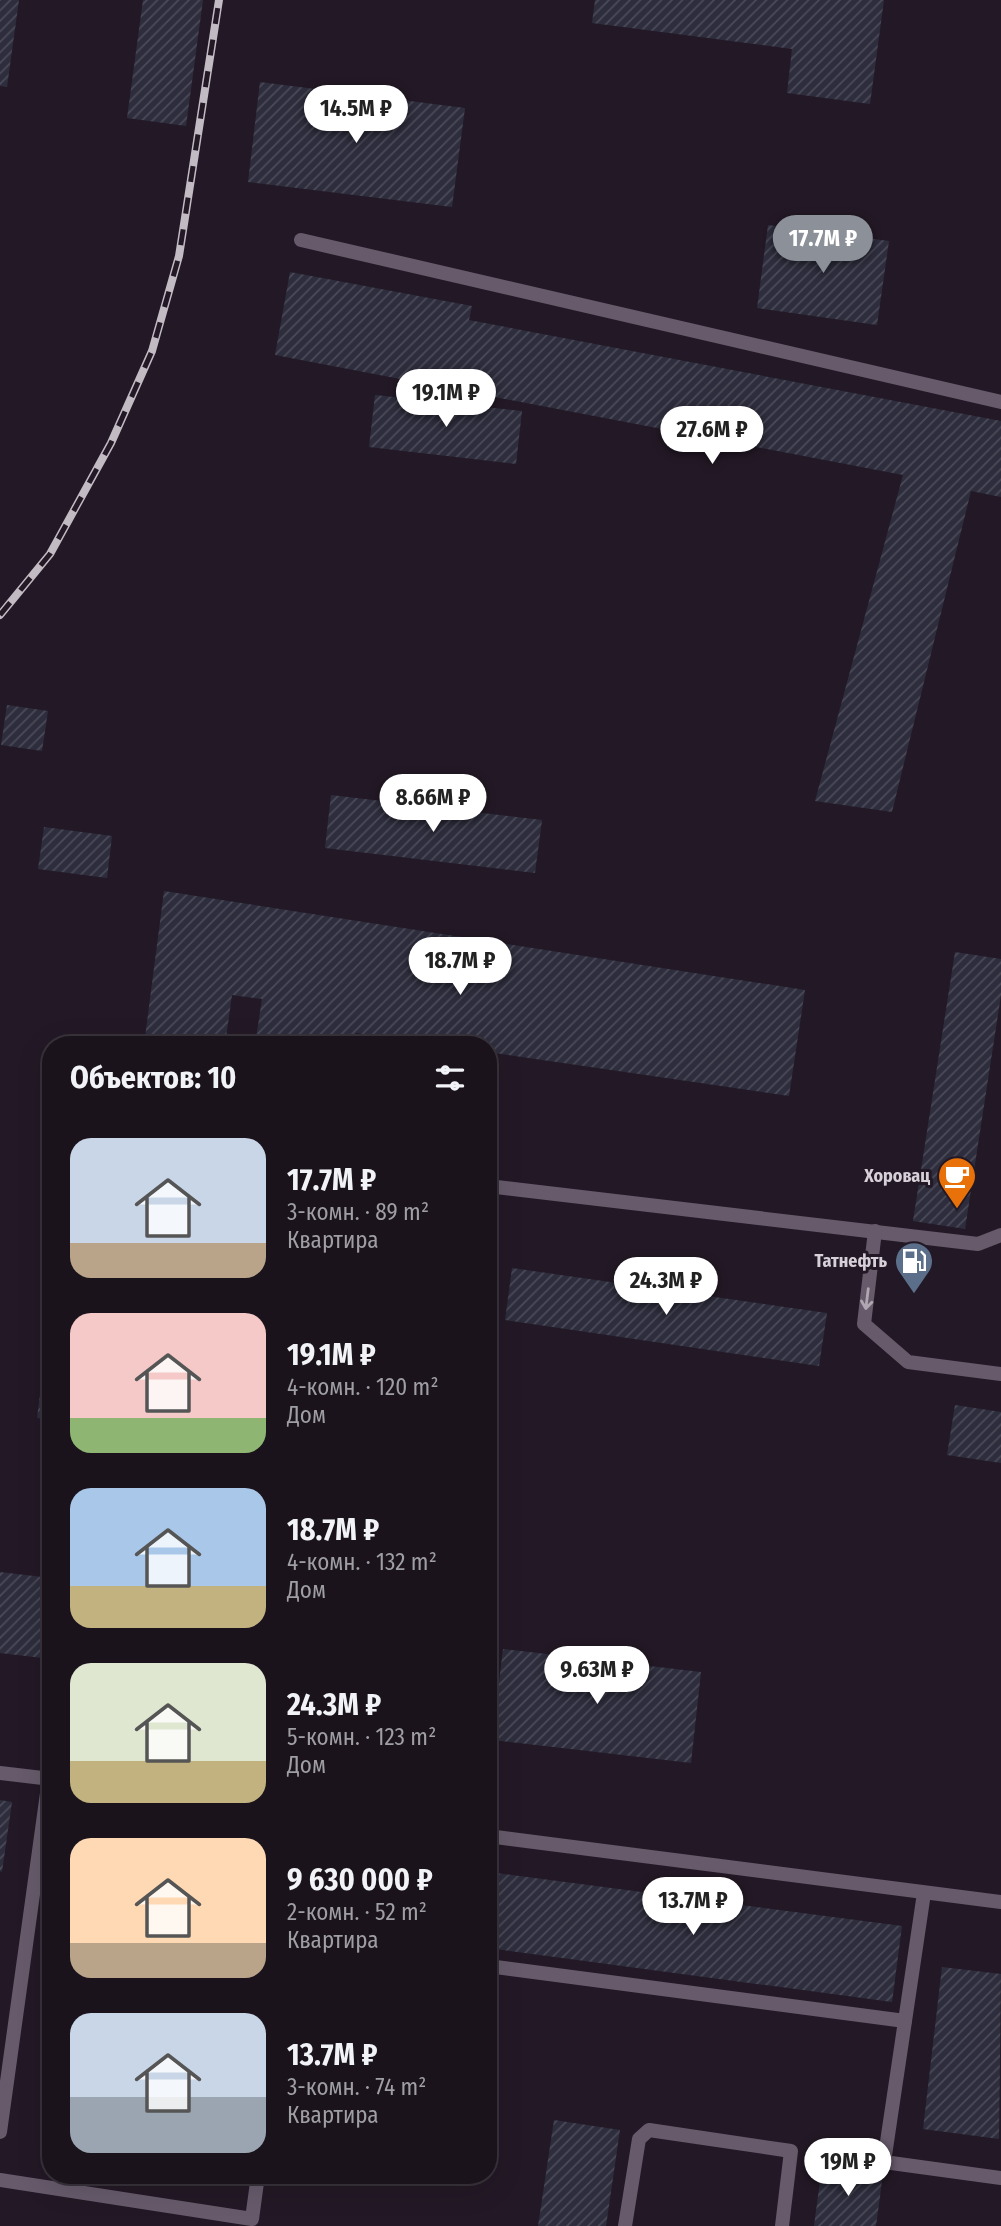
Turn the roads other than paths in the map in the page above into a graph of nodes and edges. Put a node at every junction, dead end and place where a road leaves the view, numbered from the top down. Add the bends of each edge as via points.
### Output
1 (301, 240) dead end
2 (1001, 402) edge
3 (497, 1187) edge
4 (875, 1231) junction
5 (1001, 1235) edge
6 (1001, 1374) edge
7 (0, 1773) edge
8 (42, 1778) edge
9 (42, 1836) edge
10 (497, 1837) edge
11 (925, 1893) junction
12 (1001, 1902) edge
13 (497, 1967) edge
14 (905, 2021) junction
15 (0, 2133) edge
16 (1001, 2178) edge
17 (0, 2180) edge
18 (257, 2184) edge
19 (625, 2226) edge
20 (782, 2226) edge

1 - 2 lane
3 - 4 lane
4 - 5 lane via 978,1244
4 -> 6 lane via 864,1324 908,1362
7 - 8 lane
9 - 15 lane
10 - 11 lane
11 - 12 lane
11 - 14 lane
13 - 14 lane
14 - 16 lane via 884,2162
17 - 18 lane via 252,2219
19 - 20 lane via 639,2139 649,2130 791,2151

